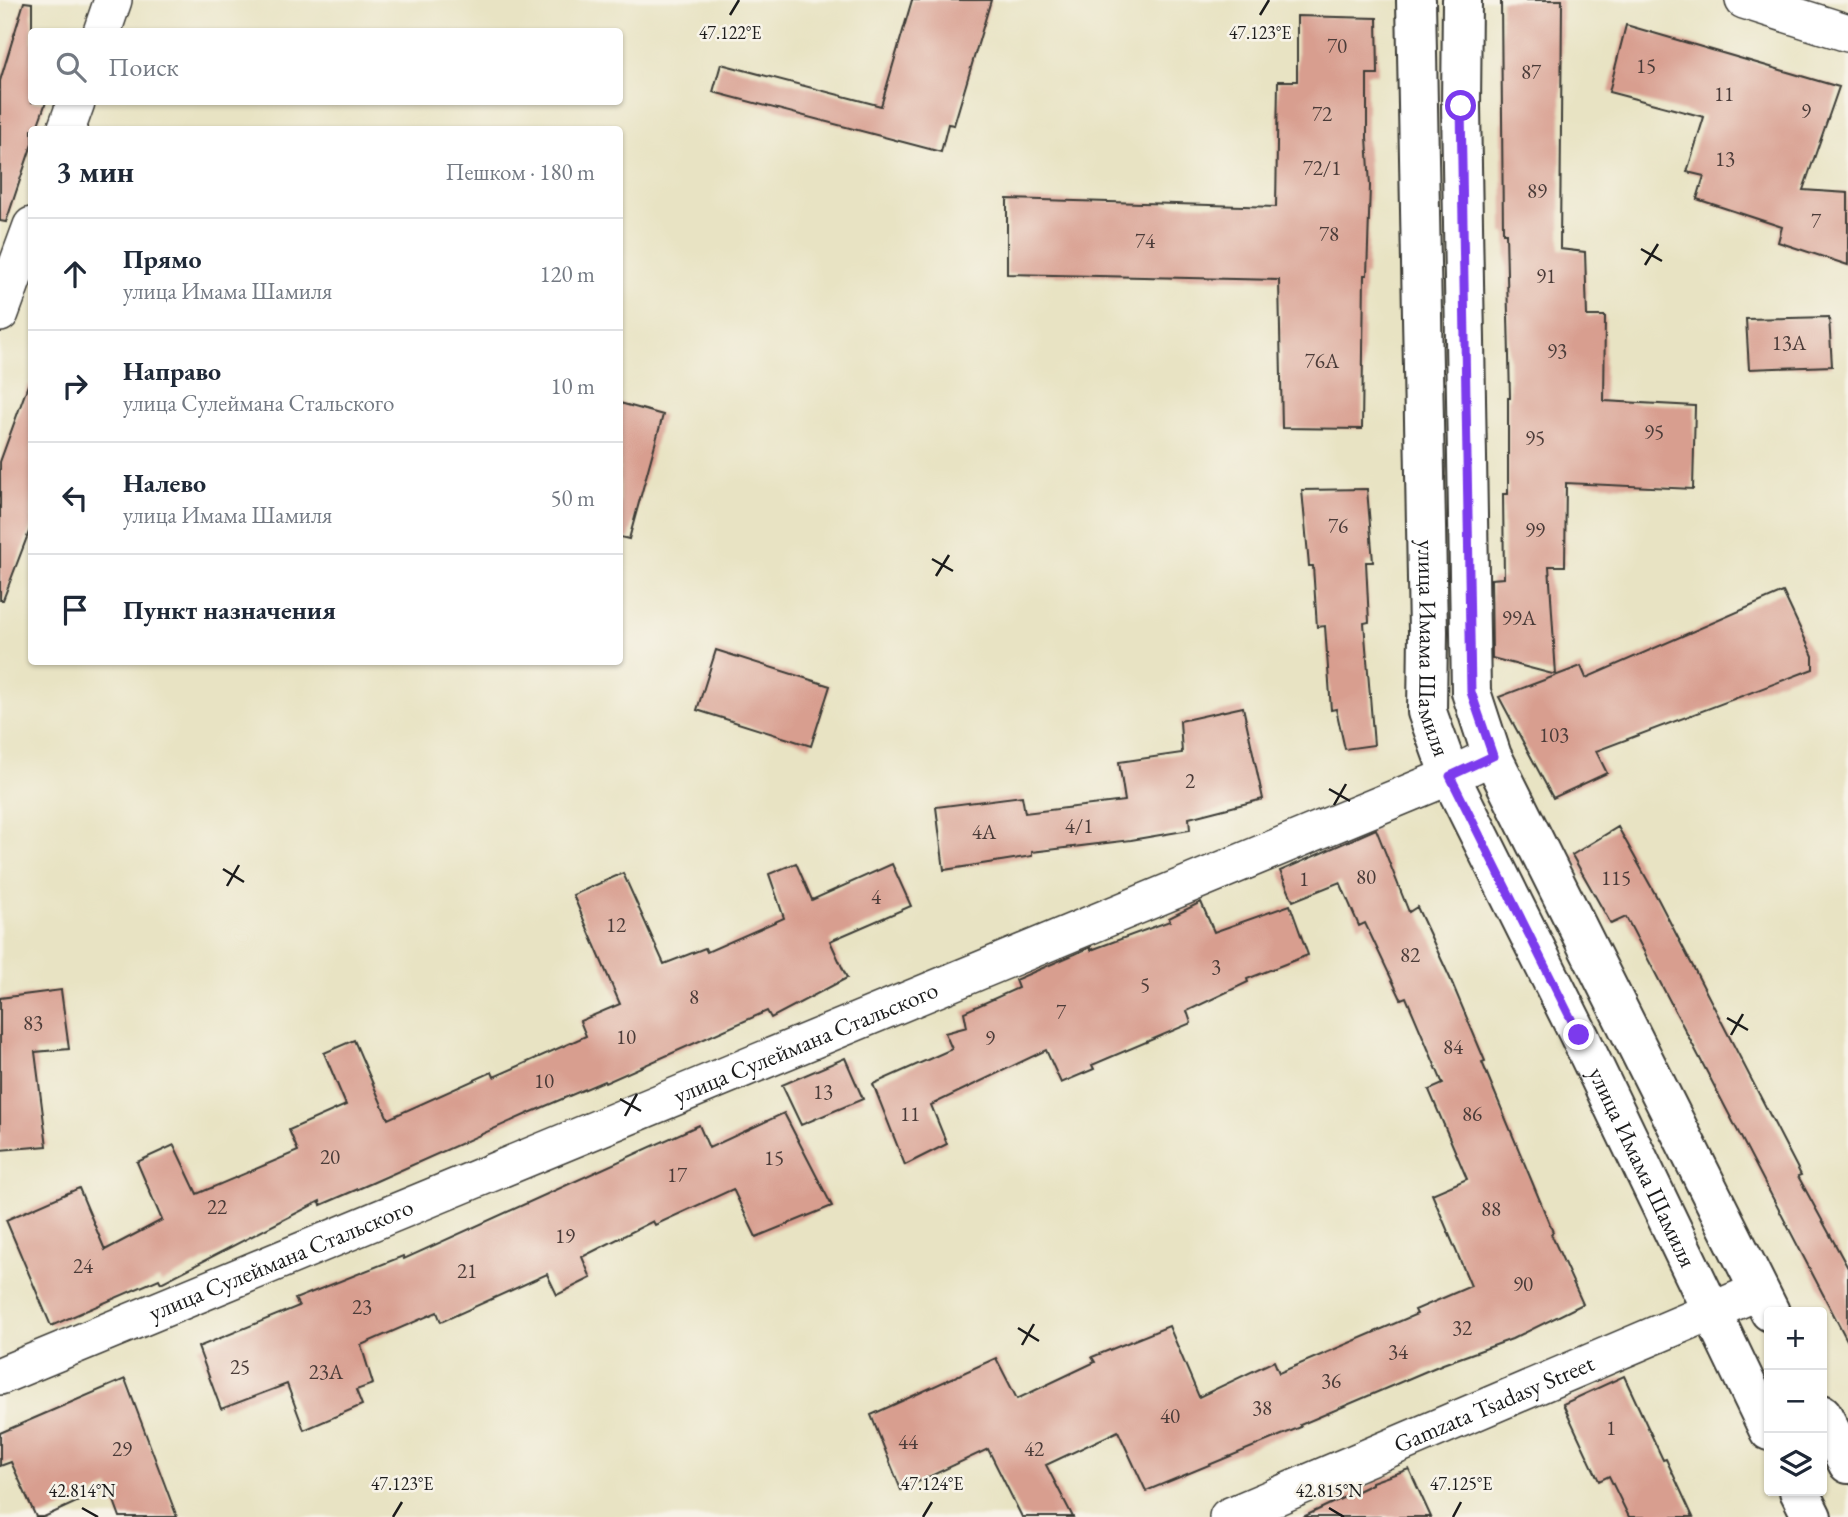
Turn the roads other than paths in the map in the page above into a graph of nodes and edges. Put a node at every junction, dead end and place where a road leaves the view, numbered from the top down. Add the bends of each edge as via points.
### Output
1 (113, 0) edge
2 (1416, 0) edge
3 (1462, 0) edge
4 (1744, 0) edge
5 (103, 28) edge
6 (1848, 33) edge
7 (75, 105) edge
8 (67, 126) edge
9 (28, 237) edge
10 (0, 313) edge
11 (1493, 756) junction
12 (1450, 776) junction
13 (1764, 1302) edge
14 (0, 1376) edge
15 (1764, 1421) edge
16 (1827, 1423) edge
17 (1848, 1464) edge
18 (1802, 1496) edge
19 (1228, 1517) edge
20 (1812, 1517) edge

1 - 5 street
2 - 12 main road, улица Имама Шамиля via 1427,712
3 - 11 main road, улица Имама Шамиля via 1471,692
4 - 6 street
7 - 8 street
9 - 10 street
11 - 12 street, улица Сулеймана Стальского
11 - 13 main road, улица Имама Шамиля
12 - 14 street, улица Сулеймана Стальского
12 - 15 main road, улица Имама Шамиля
13 - 19 street, Gamzata Tsadasy Street
16 - 17 main road
18 - 20 main road

